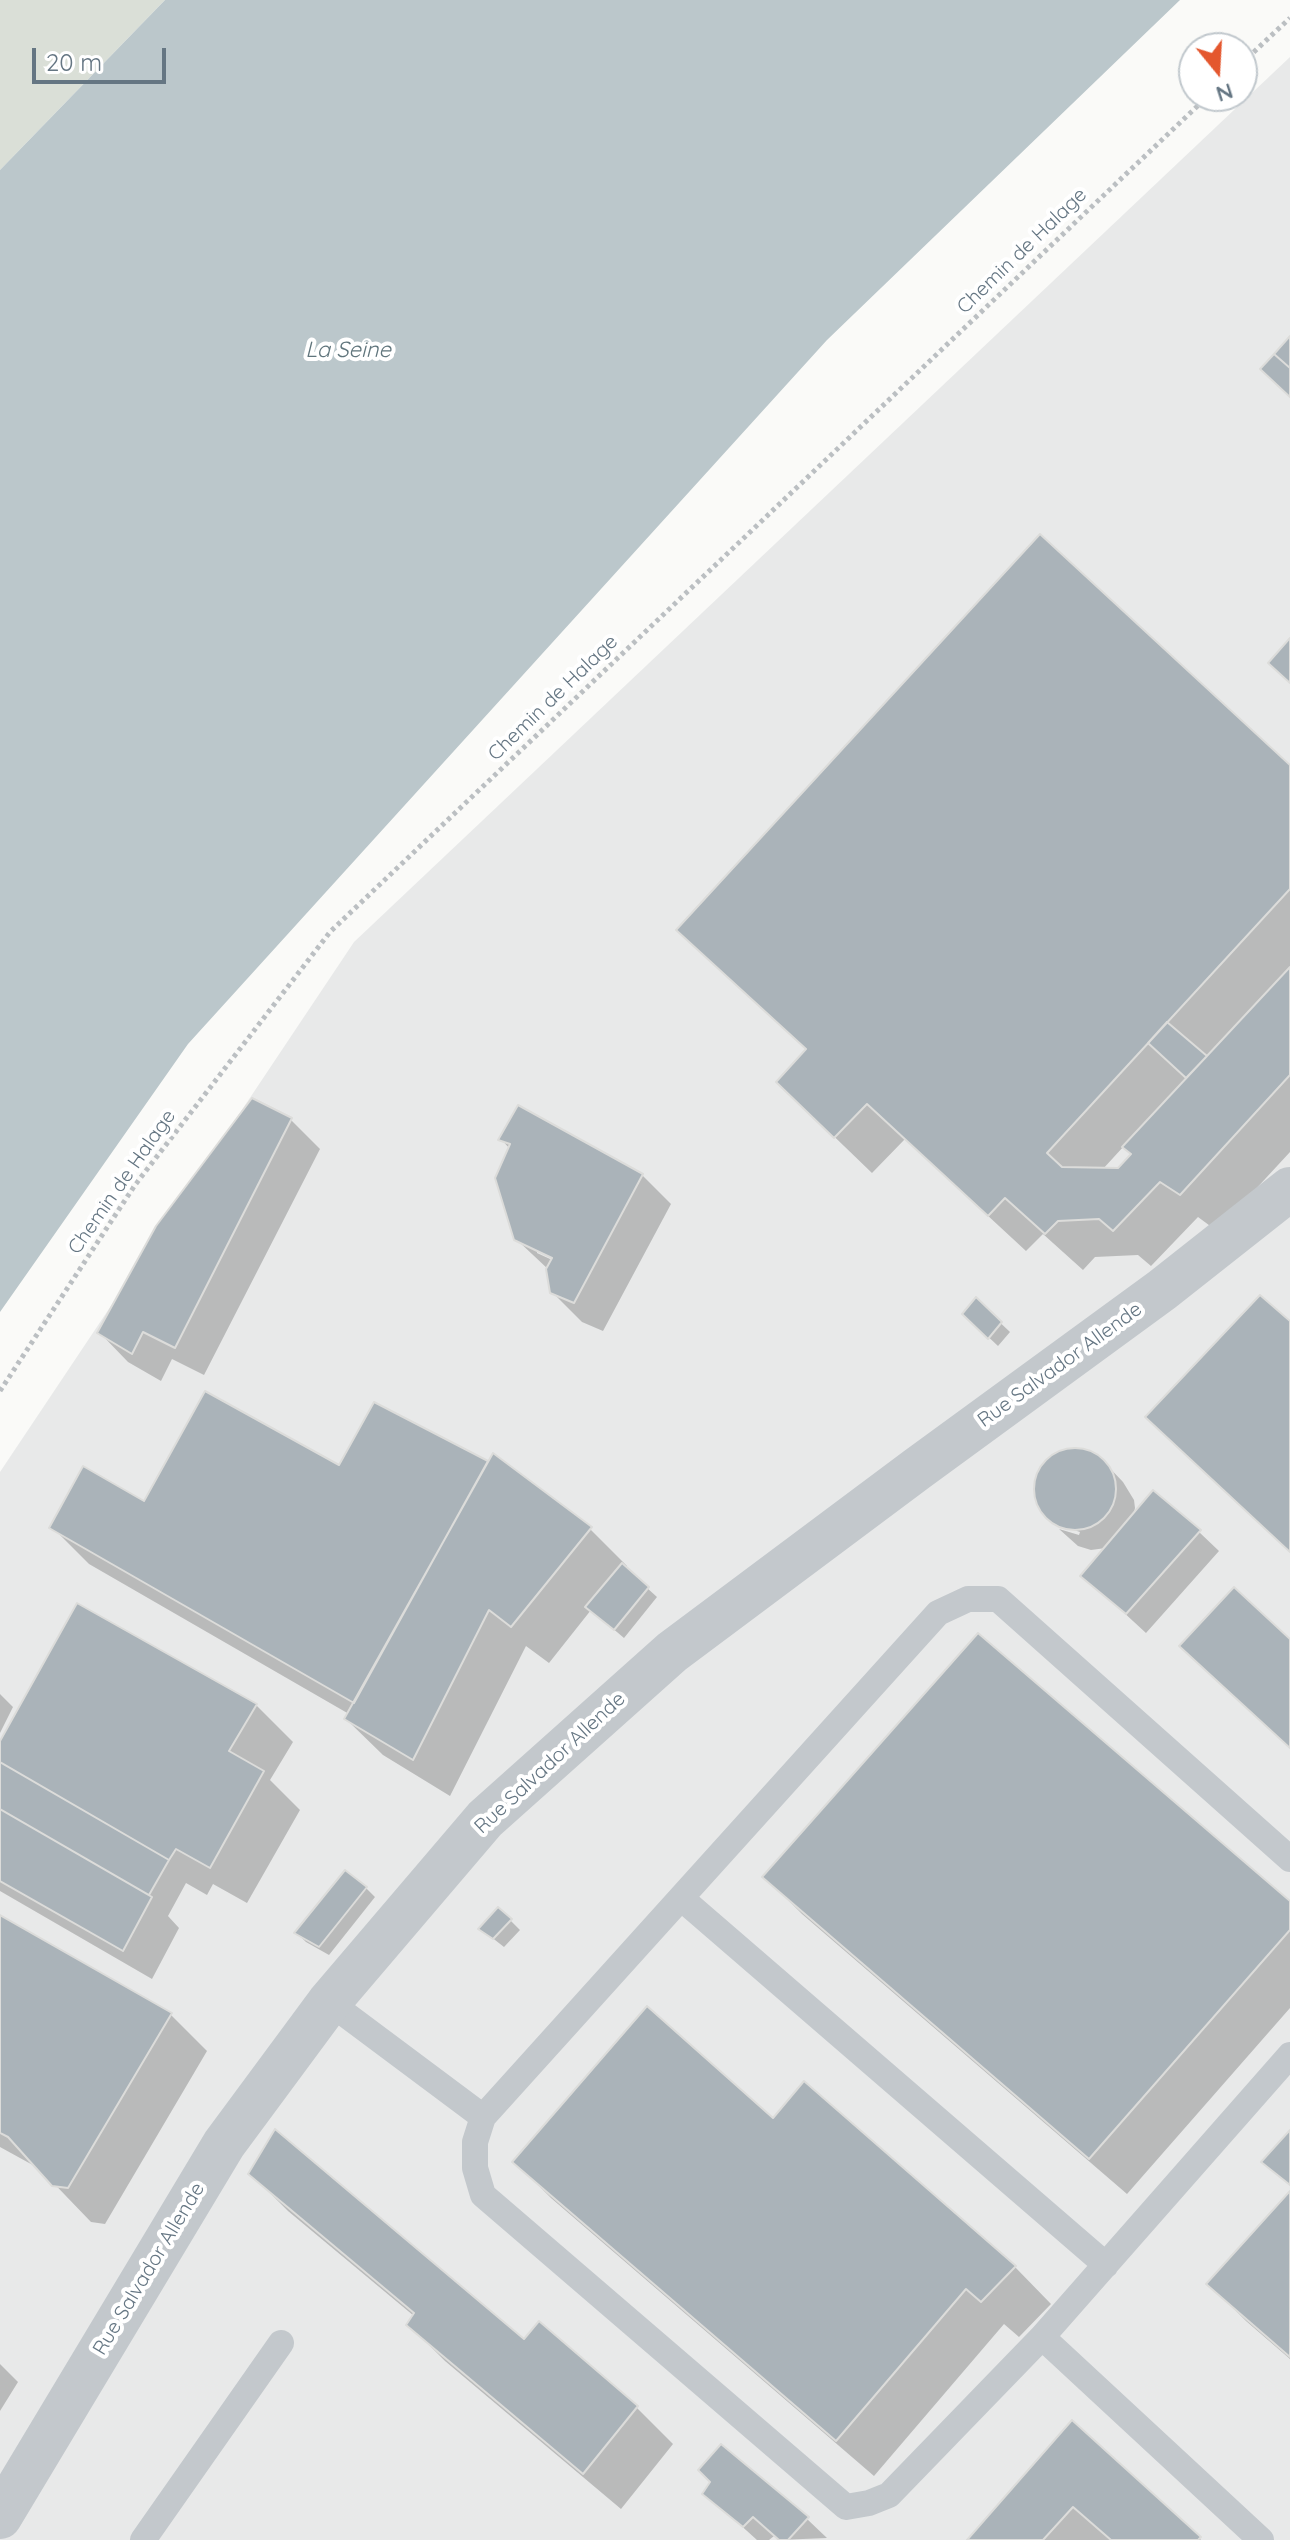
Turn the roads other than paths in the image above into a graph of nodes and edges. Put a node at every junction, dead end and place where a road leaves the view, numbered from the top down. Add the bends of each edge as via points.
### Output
1 (1290, 1189) edge
2 (1290, 1859) edge
3 (681, 1898) junction
4 (329, 2002) junction
5 (1290, 2055) edge
6 (483, 2117) junction
7 (1106, 2265) junction
8 (1042, 2337) junction
9 (281, 2343) dead end
10 (0, 2517) edge
11 (143, 2540) edge
12 (1261, 2540) edge

1 - 4 street, Rue Salvador Allende via 1162,1290 672,1652 485,1819
2 - 3 lane via 998,1599 968,1599 938,1613
3 - 6 lane
3 - 7 lane
4 - 6 lane
4 - 10 street, Rue Salvador Allende via 224,2144
5 - 7 lane
6 - 8 lane via 475,2142 475,2168 483,2195 846,2507 889,2495
7 - 8 lane
8 - 12 lane
9 - 11 lane

